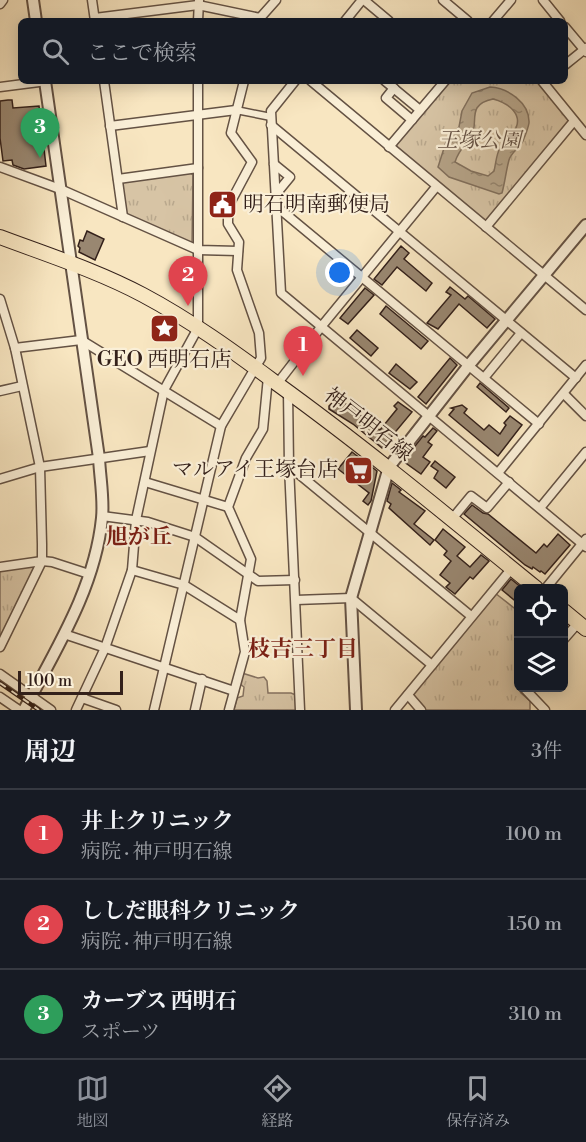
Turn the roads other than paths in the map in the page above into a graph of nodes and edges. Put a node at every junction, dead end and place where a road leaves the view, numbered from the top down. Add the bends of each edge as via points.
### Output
1 (3, 0) edge
2 (33, 0) edge
3 (92, 0) edge
4 (149, 0) edge
5 (276, 0) edge
6 (363, 0) edge
7 (443, 0) edge
8 (511, 0) edge
9 (543, 0) edge
10 (199, 2) edge
11 (0, 4) edge
12 (151, 11) junction
13 (36, 18) edge
14 (95, 18) edge
15 (107, 18) edge
16 (198, 18) edge
17 (253, 18) edge
18 (262, 18) edge
19 (348, 18) edge
20 (385, 18) edge
21 (464, 18) edge
22 (496, 18) edge
23 (558, 18) edge
24 (568, 30) edge
25 (585, 50) edge
26 (568, 63) edge
27 (23, 84) edge
28 (46, 84) edge
29 (104, 84) edge
30 (198, 84) edge
31 (243, 84) edge
32 (293, 84) edge
33 (315, 84) edge
34 (388, 84) edge
35 (442, 84) edge
36 (546, 84) edge
37 (0, 87) edge
38 (393, 88) junction
39 (236, 110) junction
40 (420, 110) junction
41 (198, 114) junction
42 (412, 120) junction
43 (271, 121) junction
44 (574, 121) junction
45 (110, 126) junction
46 (586, 135) edge
47 (389, 147) junction
48 (274, 164) junction
49 (0, 167) edge
50 (198, 168) junction
51 (118, 179) junction
52 (436, 187) junction
53 (60, 189) junction
54 (276, 194) junction
55 (276, 206) junction
56 (123, 217) junction
57 (486, 228) junction
58 (585, 228) edge
59 (398, 231) junction
60 (0, 237) edge
61 (198, 250) junction
62 (238, 251) junction
63 (72, 264) junction
64 (544, 276) junction
65 (361, 277) junction
66 (0, 299) edge
67 (586, 310) edge
68 (2, 314) edge
69 (506, 321) junction
70 (321, 327) junction
71 (198, 328) junction
72 (521, 333) junction
73 (81, 340) junction
74 (15, 348) junction
75 (469, 365) junction
76 (586, 365) edge
77 (256, 366) junction
78 (484, 378) junction
79 (576, 378) junction
80 (278, 383) junction
81 (22, 386) junction
82 (164, 390) junction
83 (0, 391) edge
84 (564, 393) junction
85 (428, 416) junction
86 (586, 416) edge
87 (540, 424) junction
88 (221, 426) junction
89 (150, 451) junction
90 (586, 452) edge
91 (99, 458) junction
92 (289, 466) junction
93 (40, 467) junction
94 (389, 467) junction
95 (498, 473) junction
96 (0, 479) edge
97 (145, 482) junction
98 (509, 482) junction
99 (204, 500) junction
100 (228, 507) junction
101 (540, 508) junction
102 (102, 516) junction
103 (452, 519) junction
104 (136, 520) junction
105 (369, 531) junction
106 (195, 537) junction
107 (585, 543) edge
108 (42, 561) junction
109 (0, 567) edge
110 (512, 568) junction
111 (132, 570) junction
112 (89, 574) junction
113 (247, 575) junction
114 (295, 580) junction
115 (531, 584) edge
116 (549, 584) edge
117 (184, 585) junction
118 (351, 598) junction
119 (296, 600) junction
120 (568, 614) edge
121 (471, 616) junction
122 (240, 620) junction
123 (582, 626) edge
124 (64, 633) junction
125 (565, 638) edge
126 (0, 647) edge
127 (105, 648) junction
128 (432, 665) junction
129 (164, 667) junction
130 (0, 674) edge
131 (202, 680) junction
132 (234, 691) junction
133 (528, 692) edge
134 (408, 694) junction
135 (32, 696) junction
136 (0, 697) edge
137 (82, 698) junction
138 (540, 708) edge
139 (20, 710) edge
140 (24, 710) edge
141 (51, 710) edge
142 (76, 710) edge
143 (116, 710) edge
144 (154, 710) edge
145 (195, 710) edge
146 (229, 710) edge
147 (300, 710) edge
148 (356, 710) edge
149 (395, 710) edge
150 (421, 710) edge

1 - 11 street
2 - 13 street
3 - 14 street
4 - 12 street
5 - 18 street
6 - 19 street
6 - 20 street
7 - 21 street
8 - 22 street
9 - 23 street
10 - 12 street
10 - 16 street
10 - 17 street
12 - 15 street
24 - 25 street
25 - 26 street
27 - 37 street
28 - 53 street
29 - 45 street
30 - 41 street
31 - 39 street
32 - 43 street via 271,111
33 - 47 street
34 - 38 street
35 - 40 street
36 - 44 street
38 - 40 street
38 - 42 street via 386,98
39 - 41 street
39 - 43 street
39 - 62 street via 231,133 252,162 228,207 228,224 239,242
40 - 42 street
41 - 45 street
41 - 50 street
42 - 47 street
43 - 48 street
43 - 59 street
44 - 46 street
44 - 57 street
45 - 51 street
47 - 52 street
48 - 54 street
48 - 54 street via 290,177
49 - 53 street
50 - 51 street
50 - 61 street
51 - 56 street
52 - 57 street
52 - 59 street
53 - 56 street
53 - 63 street
54 - 55 street
55 - 65 street
55 - 70 street via 281,293
56 - 61 street
57 - 64 street
58 - 64 street
59 - 65 street
59 - 69 street
60 - 63 main road, 神戸明石線
61 - 62 street
61 - 71 street
62 - 77 street via 237,270 259,333 261,358
63 - 71 main road, 神戸明石線 via 142,295
63 - 73 street
64 - 67 street
64 - 69 street
65 - 70 street
65 - 75 street
66 - 68 street
68 - 74 street
69 - 72 street
69 - 75 street
70 - 80 street
70 - 85 street
71 - 77 main road, 神戸明石線
71 - 82 street
72 - 78 street
72 - 79 street
73 - 74 street
73 - 82 street
73 - 91 street
74 - 81 street
75 - 78 street
75 - 85 street
76 - 79 street
77 - 80 main road, 神戸明石線
77 - 88 street
78 - 87 street
79 - 84 street
80 - 92 street
80 - 94 main road, 神戸明石線
80 - 100 street via 263,429 246,458
81 - 83 street
81 - 93 street
82 - 88 street
82 - 89 street
84 - 86 street
84 - 87 street
85 - 94 street
85 - 95 street
87 - 95 street
88 - 99 street
89 - 91 street
89 - 97 street
90 - 101 street
91 - 93 street
91 - 102 street
92 - 105 street
92 - 114 street
93 - 96 street
93 - 108 street
94 - 103 main road, 神戸明石線
94 - 105 street
95 - 98 street
97 - 99 street
97 - 104 street
98 - 101 street
98 - 103 street via 487,508 471,496
99 - 100 street
99 - 106 street
100 - 113 street via 251,559
101 - 107 street
102 - 104 street
102 - 112 street
103 - 110 main road, 神戸明石線
104 - 106 street
104 - 111 street
105 - 118 street
105 - 121 street
106 - 113 street
106 - 117 street
107 - 116 street
108 - 109 street
108 - 112 street
108 - 126 street
110 - 115 main road, 神戸明石線
110 - 121 street
111 - 117 street
111 - 127 street
112 - 124 street
113 - 114 street via 258,581
113 - 122 street
114 - 119 street
117 - 122 street
117 - 129 street
118 - 119 street
118 - 128 street
118 - 148 street
119 - 147 street
120 - 123 main road
121 - 128 street
122 - 132 street via 245,652
123 - 125 street
124 - 127 street
124 - 135 street
127 - 129 street
127 - 137 street
128 - 134 street
129 - 131 street
129 - 144 street
130 - 135 street
131 - 132 street
131 - 145 street
132 - 146 street
133 - 138 street
134 - 149 street
134 - 150 street
135 - 140 street
135 - 141 street
136 - 139 street
137 - 142 street
137 - 143 street

